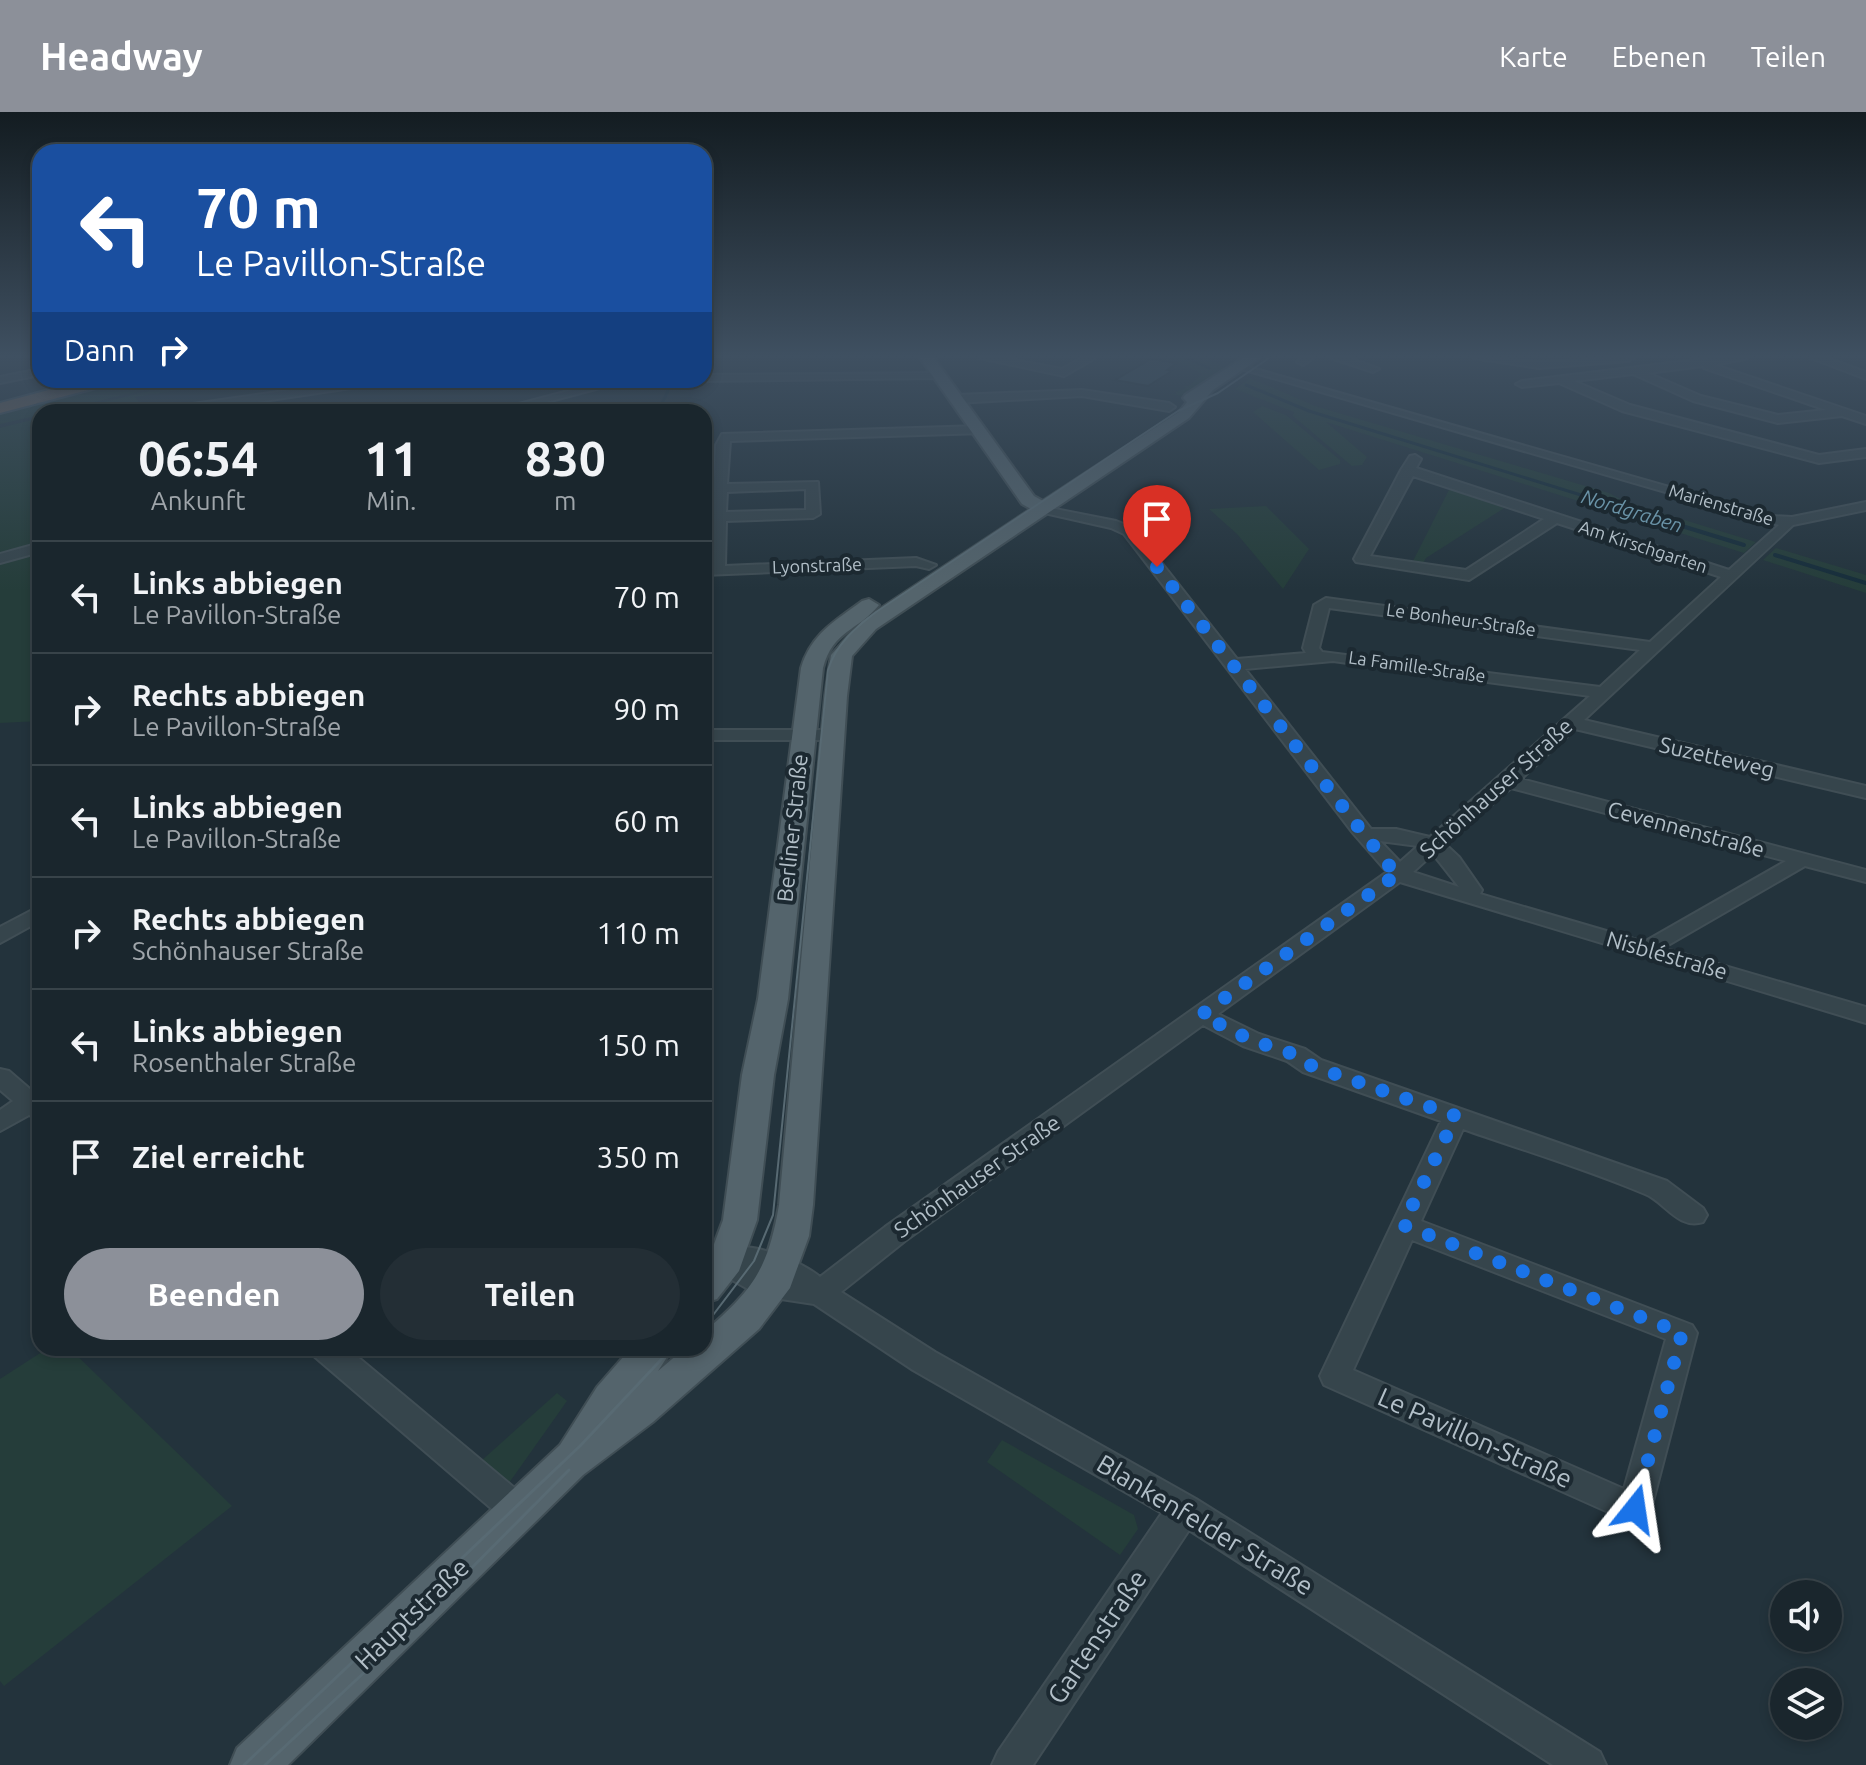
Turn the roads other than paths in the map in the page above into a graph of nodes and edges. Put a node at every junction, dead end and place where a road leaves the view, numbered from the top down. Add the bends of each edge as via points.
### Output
1 (765, 435) edge
2 (984, 435) edge
3 (1126, 435) edge
4 (1154, 435) edge
5 (1494, 435) edge
6 (1729, 435) edge
7 (1116, 442) junction
8 (1137, 447) junction
9 (1866, 453) edge
10 (722, 466) junction
11 (712, 467) edge
12 (1015, 477) junction
13 (722, 488) junction
14 (1051, 488) junction
15 (1036, 504) junction
16 (1866, 506) edge
17 (712, 517) edge
18 (721, 517) junction
19 (1555, 518) junction
20 (1786, 522) junction
21 (32, 549) edge
22 (0, 559) edge
23 (712, 560) edge
24 (929, 565) junction
25 (712, 570) edge
26 (1731, 575) junction
27 (1652, 647) junction
28 (1316, 655) junction
29 (1231, 665) junction
30 (1602, 692) junction
31 (1569, 722) junction
32 (712, 735) edge
33 (802, 735) junction
34 (834, 735) junction
35 (1507, 781) junction
36 (1866, 792) edge
37 (1366, 836) junction
38 (1432, 846) junction
39 (1798, 858) junction
40 (1399, 873) junction
41 (1866, 876) edge
42 (1468, 897) junction
43 (32, 917) edge
44 (0, 936) edge
45 (1651, 950) junction
46 (1201, 1015) junction
47 (1866, 1015) edge
48 (0, 1077) edge
49 (32, 1099) edge
50 (32, 1106) edge
51 (1456, 1116) junction
52 (0, 1122) edge
53 (1693, 1215) dead end
54 (1403, 1225) junction
55 (726, 1261) junction
56 (777, 1277) junction
57 (712, 1279) edge
58 (820, 1293) junction
59 (712, 1348) edge
60 (335, 1356) edge
61 (647, 1356) edge
62 (702, 1356) edge
63 (569, 1462) junction
64 (1184, 1509) junction
65 (518, 1511) junction
66 (254, 1765) edge
67 (1011, 1765) edge
68 (1587, 1765) edge

1 - 10 street via 723,440
2 - 12 main road
3 - 7 main road
4 - 8 main road
5 - 20 street, Marienstraße
6 - 9 street via 1819,459
7 - 8 main road
7 - 14 main road
8 - 14 main road
10 - 11 street
10 - 13 street
12 - 14 main road
12 - 15 main road
13 - 18 street
13 - 18 street via 813,485 813,514
14 - 15 main road
15 - 24 main road, Berliner Straße
15 - 29 street via 1129,531
15 - 34 main road, Berliner Straße via 859,633 838,669
16 - 20 street
17 - 18 street
18 - 23 street
19 - 19 street, Am Kirschgarten via 1469,575 1361,559 1412,464
19 - 26 street, Am Kirschgarten
20 - 26 street, Schönhauser Straße
21 - 22 street
24 - 25 street, Lyonstraße
24 - 33 main road, Berliner Straße via 825,638 812,668
26 - 27 street, Schönhauser Straße
27 - 28 street, Le Bonheur-Straße via 1326,603 1311,648
27 - 30 street, Schönhauser Straße
28 - 29 street, La Famille-Straße
28 - 30 street, La Famille-Straße
29 - 37 street
30 - 31 street, Schönhauser Straße
31 - 35 street, Schönhauser Straße
31 - 36 street, Suzetteweg
32 - 33 street
33 - 34 street
33 - 55 main road, Berliner Straße via 770,1020 740,1220
34 - 56 main road, Berliner Straße via 796,1205
35 - 38 street, Schönhauser Straße
35 - 39 street, Cevennenstraße
37 - 38 street
37 - 40 street
38 - 40 street, Schönhauser Straße
38 - 42 street via 1444,853 1471,890
39 - 41 street, Cevennenstraße
39 - 45 street via 1795,865 1654,943
40 - 42 street, Nisbléstraße
40 - 46 street, Schönhauser Straße
42 - 45 street, Nisbléstraße
43 - 44 street
45 - 47 street, Nisbléstraße
46 - 51 street via 1312,1066
46 - 58 street, Schönhauser Straße
48 - 49 street
50 - 52 street
51 - 53 street via 1658,1188
51 - 54 street, Le Pavillon-Straße
54 - 54 street, Le Pavillon-Straße via 1335,1376 1635,1509 1682,1333
55 - 56 street via 746,1277
55 - 57 main road
56 - 58 street
56 - 59 main road, Hauptstraße via 746,1318
58 - 64 street, Blankenfelder Straße via 924,1361
60 - 65 street
61 - 63 main road, Hauptstraße
62 - 63 main road, Hauptstraße
63 - 65 main road, Hauptstraße
64 - 67 street, Gartenstraße
64 - 68 street, Blankenfelder Straße
65 - 66 main road, Hauptstraße

